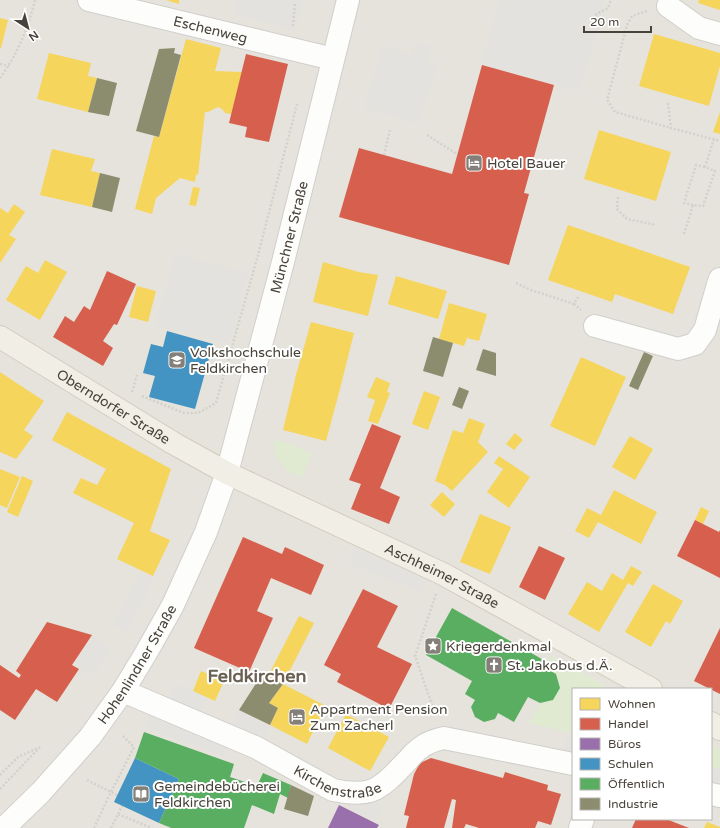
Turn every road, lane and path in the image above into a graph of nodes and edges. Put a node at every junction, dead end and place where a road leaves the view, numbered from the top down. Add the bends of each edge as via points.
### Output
1 (34, 0) edge
2 (89, 0) edge
3 (348, 0) edge
4 (611, 0) edge
5 (668, 6) joint
6 (595, 15) dead end
7 (720, 34) edge
8 (333, 59) junction
9 (0, 64) edge
10 (9, 66) junction
11 (0, 78) edge
12 (298, 100) dead end
13 (668, 103) dead end
14 (672, 128) junction
15 (390, 130) dead end
16 (426, 135) dead end
17 (714, 139) junction
18 (720, 141) edge
19 (457, 154) dead end
20 (384, 155) dead end
21 (705, 167) junction
22 (618, 197) dead end
23 (693, 205) junction
24 (656, 225) dead end
25 (684, 234) dead end
26 (720, 279) edge
27 (516, 283) dead end
28 (574, 304) dead end
29 (595, 326) dead end
30 (0, 337) edge
31 (137, 375) dead end
32 (227, 473) junction
33 (443, 574) junction
34 (643, 687) edge
35 (123, 691) junction
36 (123, 736) dead end
37 (444, 738) junction
38 (572, 764) edge
39 (0, 775) edge
40 (87, 780) dead end
41 (0, 789) edge
42 (117, 795) dead end
43 (122, 806) dead end
44 (118, 814) junction
45 (4, 828) edge
46 (94, 828) edge
47 (111, 828) edge
48 (152, 828) edge

1 - 10 path via 24,34
2 - 8 street, Eschenweg
3 - 8 street, Münchner Straße
4 - 6 path via 608,8
5 - 7 street via 699,28
5 - 14 path via 632,16 627,25 607,100 615,112
8 - 32 street, Münchner Straße via 284,262
9 - 10 path
10 - 11 path
12 - 31 path via 216,403 198,413 184,413 132,392
13 - 14 path
14 - 17 path
15 - 20 path
16 - 19 path
17 - 18 path
17 - 21 path
21 - 23 path via 715,171 703,206
21 - 23 path via 696,165 684,203
22 - 24 path via 617,209 627,219
23 - 25 path
26 - 29 street via 705,330 695,344 678,349
27 - 28 path
30 - 32 main road, Oberndorfer Straße via 173,443
32 - 33 main road, Aschheimer Straße
32 - 35 street, Hohenlindner Straße via 206,532 173,605
33 - 34 main road, Aschheimer Straße
33 - 37 path via 416,656
35 - 37 street, Kirchenstraße via 255,748 333,790 369,791 380,786 418,749 433,740
35 - 45 street, Hohenlindner Straße via 90,737 41,792
36 - 46 path via 134,747
37 - 38 street
39 - 41 path via 18,758 40,747
40 - 42 path, bridge
43 - 44 path
44 - 47 path
44 - 48 path

